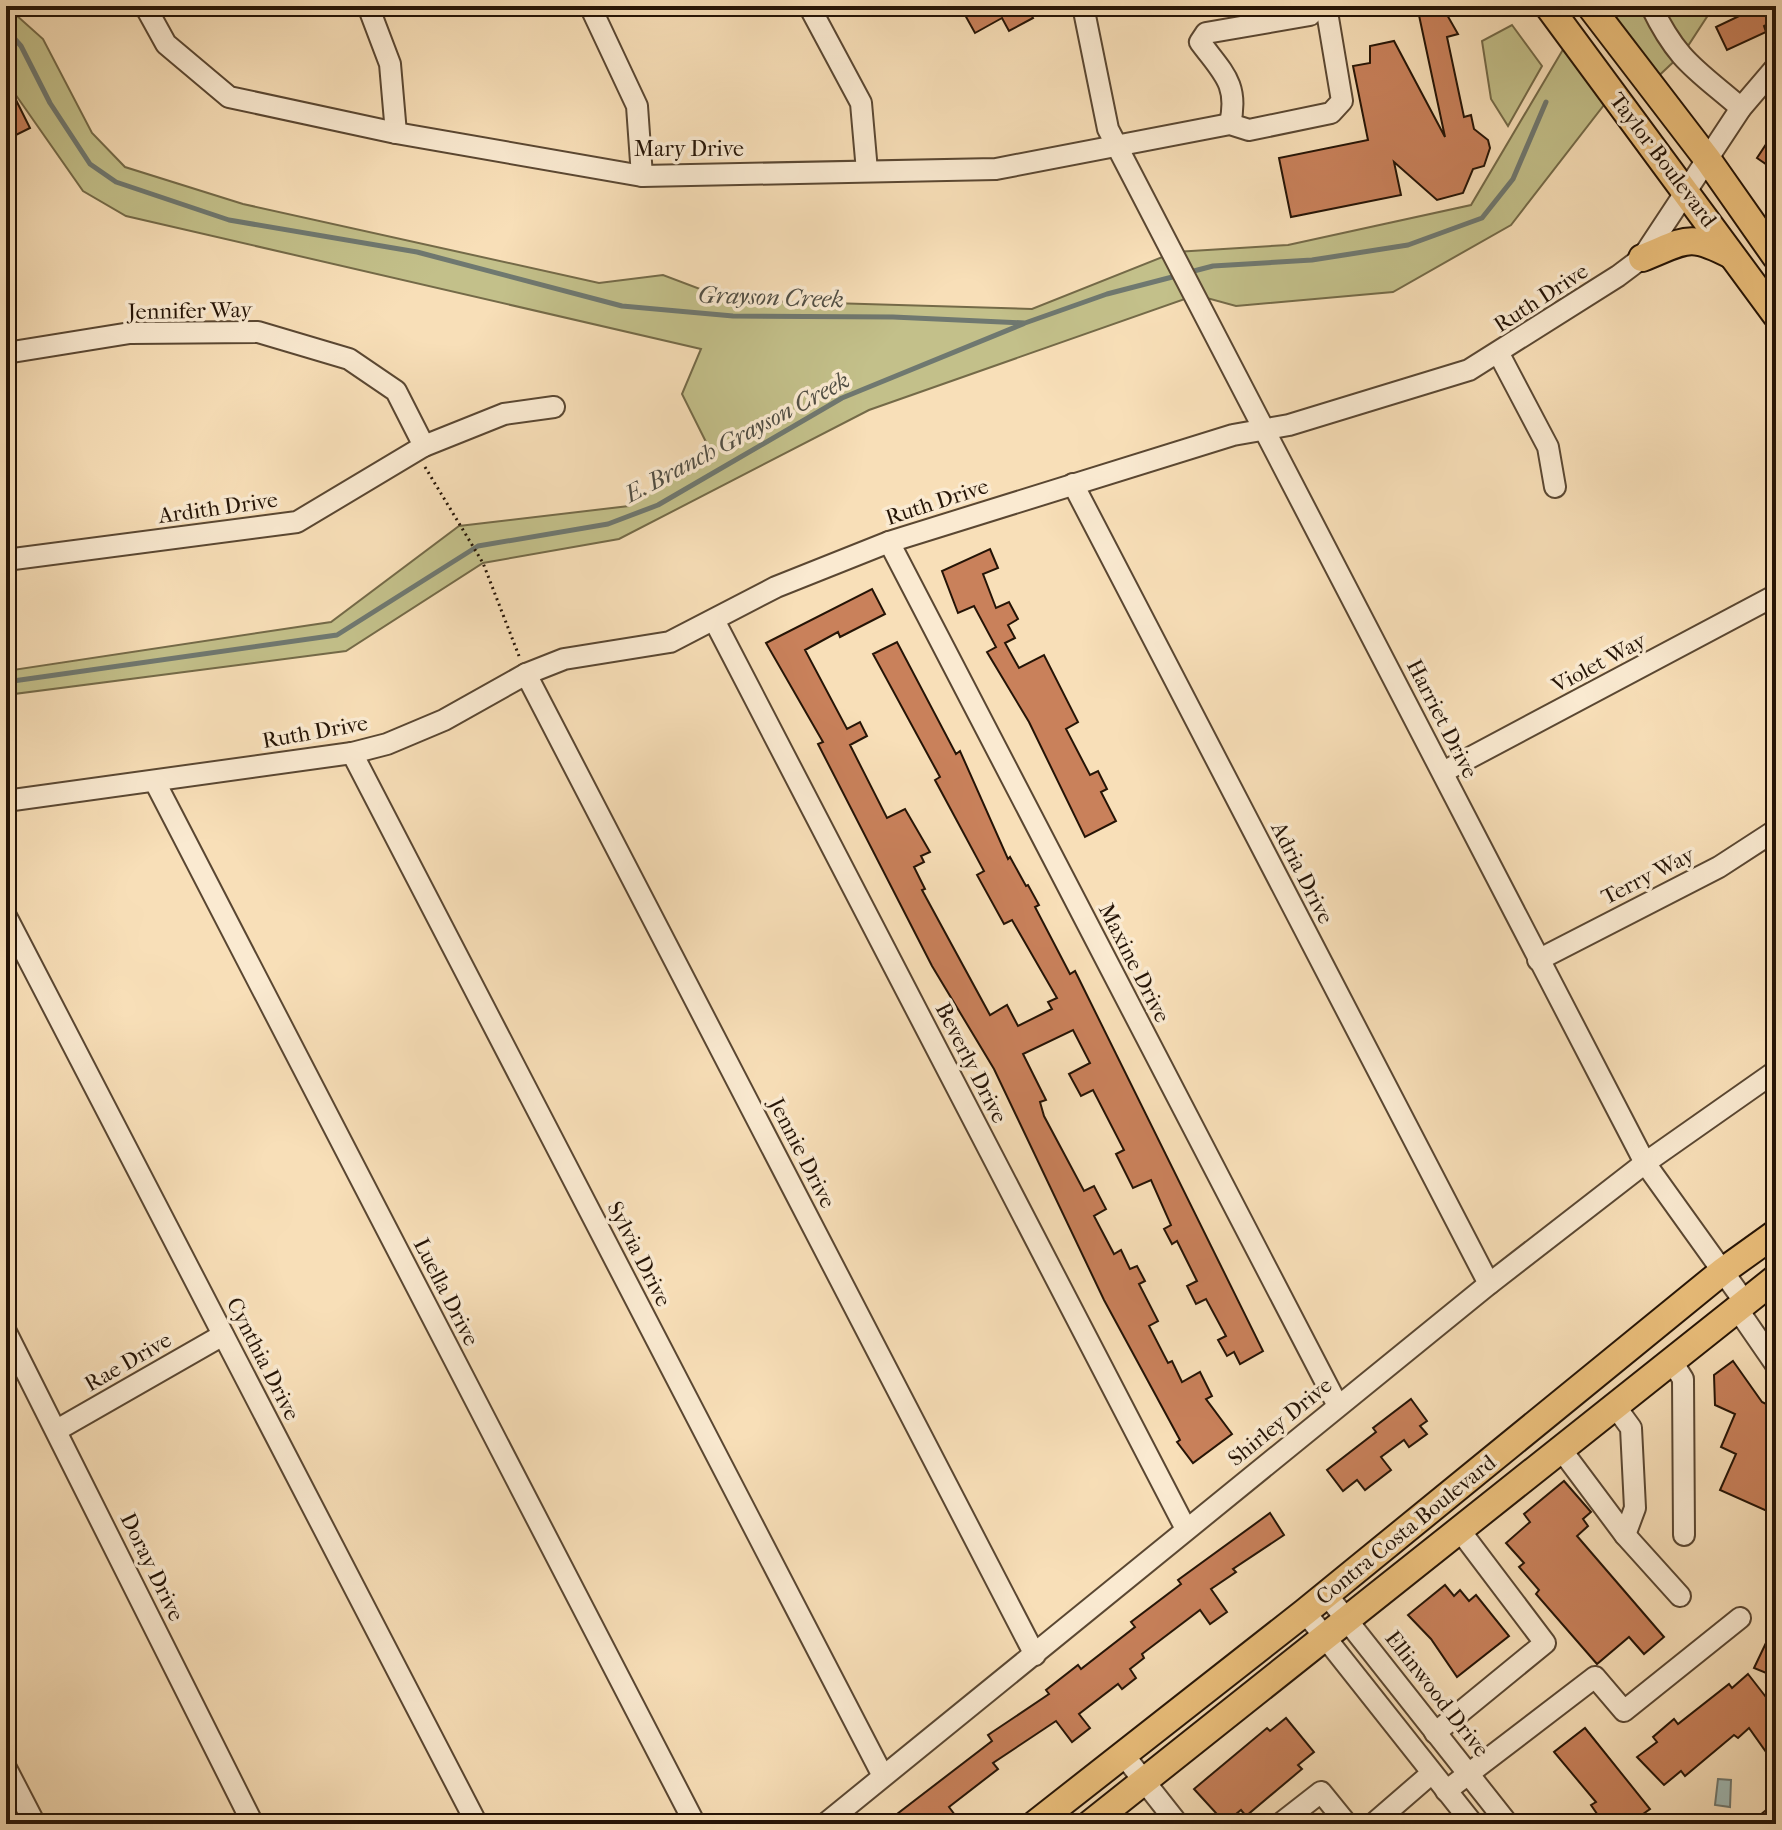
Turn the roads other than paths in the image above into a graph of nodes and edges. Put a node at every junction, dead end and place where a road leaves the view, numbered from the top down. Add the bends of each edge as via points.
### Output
1 (145, 6) edge
2 (368, 6) edge
3 (590, 6) edge
4 (809, 6) edge
5 (1083, 6) edge
6 (1317, 6) edge
7 (1326, 6) edge
8 (1548, 6) edge
9 (1590, 6) edge
10 (1654, 12) edge
11 (1776, 67) edge
12 (1741, 108) junction
13 (1230, 124) junction
14 (396, 133) junction
15 (1118, 147) junction
16 (1708, 160) junction
17 (867, 171) junction
18 (642, 176) junction
19 (1689, 192) junction
20 (1734, 257) junction
21 (1776, 257) edge
22 (1642, 258) junction
23 (1776, 315) edge
24 (6, 353) edge
25 (1499, 354) junction
26 (554, 407) dead end
27 (1264, 429) junction
28 (419, 448) junction
29 (1073, 484) junction
30 (1555, 487) dead end
31 (889, 542) junction
32 (6, 560) edge
33 (1776, 595) edge
34 (714, 620) junction
35 (526, 674) junction
36 (352, 753) junction
37 (1443, 772) junction
38 (155, 782) junction
39 (6, 801) edge
40 (1776, 830) edge
41 (6, 916) edge
42 (1538, 960) junction
43 (1776, 1071) edge
44 (1645, 1163) junction
45 (1776, 1233) edge
46 (1723, 1271) junction
47 (1776, 1278) edge
48 (1489, 1284) junction
49 (1740, 1304) junction
50 (6, 1332) edge
51 (223, 1335) junction
52 (1671, 1360) junction
53 (1776, 1365) edge
54 (1338, 1406) junction
55 (1615, 1406) junction
56 (57, 1430) junction
57 (1560, 1448) junction
58 (1458, 1528) junction
59 (1186, 1529) junction
60 (1625, 1535) junction
61 (1684, 1535) dead end
62 (1327, 1595) junction
63 (1680, 1596) dead end
64 (1305, 1612) junction
65 (1740, 1618) dead end
66 (1349, 1621) junction
67 (1326, 1639) junction
68 (1035, 1655) junction
69 (1435, 1733) junction
70 (1122, 1753) junction
71 (6, 1768) edge
72 (1432, 1773) junction
73 (1468, 1773) junction
74 (883, 1776) junction
75 (1144, 1781) junction
76 (1446, 1791) junction
77 (35, 1824) edge
78 (253, 1824) edge
79 (477, 1824) edge
80 (695, 1824) edge
81 (825, 1824) edge
82 (1035, 1824) edge
83 (1090, 1824) edge
84 (1178, 1824) edge
85 (1280, 1824) edge
86 (1347, 1824) edge
87 (1373, 1824) edge
88 (1473, 1824) edge
89 (1508, 1824) edge

1 - 14 street, Mary Drive via 166,44 229,97
2 - 14 street via 390,64
3 - 18 street via 637,106
4 - 17 street via 861,103
5 - 15 street, Harriet Drive via 1108,129
6 - 13 street via 1310,15 1206,33 1200,42 1235,100
7 - 13 street, Mary Drive via 1342,101 1331,113 1249,130
8 - 19 main road, Taylor Boulevard
9 - 16 main road, Taylor Boulevard
10 - 12 street via 1665,37 1688,66
11 - 12 street, Ruth Drive
12 - 16 street, Ruth Drive
13 - 15 street, Mary Drive
14 - 18 street, Mary Drive
15 - 17 street, Mary Drive via 996,169
15 - 27 street, Harriet Drive
16 - 19 street, Ruth Drive
16 - 21 main road, Taylor Boulevard
17 - 18 street, Mary Drive
19 - 20 main road, Taylor Boulevard
19 - 22 street, Ruth Drive
20 - 22 main road via 1702,240 1691,240
20 - 23 main road, Taylor Boulevard
22 - 25 street, Ruth Drive
24 - 28 street, Jennifer Way via 130,333 258,332 349,359 396,391
25 - 27 street, Ruth Drive via 1469,370
25 - 30 street via 1548,447
26 - 28 street, Ardith Drive via 504,414
27 - 29 street, Ruth Drive
27 - 37 street, Harriet Drive
28 - 32 street, Ardith Drive via 297,522
29 - 31 street, Ruth Drive
29 - 48 street, Adria Drive
31 - 34 street, Ruth Drive via 776,587
31 - 54 street, Maxine Drive
33 - 37 street, Violet Way
34 - 35 street, Ruth Drive via 670,642 564,659
34 - 59 street, Beverly Drive
35 - 36 street, Ruth Drive via 444,720
35 - 68 street, Jennie Drive
36 - 38 street, Ruth Drive
36 - 74 street, Sylvia Drive
37 - 42 street, Harriet Drive
38 - 39 street, Ruth Drive
38 - 80 street, Luella Drive
40 - 42 street, Terry Way via 1719,867
41 - 51 street, Cynthia Drive
42 - 44 street, Harriet Drive
43 - 44 street, Shirley Drive
44 - 46 street, Harriet Drive
44 - 48 street, Shirley Drive
45 - 46 main road, Contra Costa Boulevard
46 - 49 street, Harriet Drive
46 - 62 main road, Contra Costa Boulevard
47 - 49 main road, Contra Costa Boulevard
48 - 54 street, Shirley Drive
49 - 52 main road, Contra Costa Boulevard
49 - 53 street, Harriet Drive
50 - 56 street, Doray Drive
51 - 56 street, Rae Drive
51 - 79 street, Cynthia Drive
52 - 55 main road, Contra Costa Boulevard
52 - 61 street via 1683,1379
54 - 59 street, Shirley Drive
55 - 57 main road, Contra Costa Boulevard
55 - 60 street via 1631,1428 1635,1508
56 - 78 street, Doray Drive
57 - 58 main road, Contra Costa Boulevard
57 - 60 street
58 - 66 main road, Contra Costa Boulevard
58 - 69 street via 1545,1643
59 - 68 street, Shirley Drive
60 - 63 street
62 - 64 main road, Contra Costa Boulevard
62 - 66 street, Ellinwood Drive
64 - 67 street
64 - 70 main road, Contra Costa Boulevard
65 - 73 street via 1624,1711 1595,1677
66 - 67 main road, Contra Costa Boulevard
66 - 69 street, Ellinwood Drive
67 - 72 street
67 - 75 main road, Contra Costa Boulevard
68 - 74 street, Shirley Drive
69 - 73 street, Ellinwood Drive
70 - 75 street
70 - 82 main road, Contra Costa Boulevard
71 - 77 street
72 - 76 street
72 - 87 street
73 - 76 street
73 - 89 street, Ellinwood Drive
74 - 81 street, Shirley Drive
75 - 83 main road, Contra Costa Boulevard
75 - 84 street
76 - 88 street
85 - 86 street via 1321,1792

